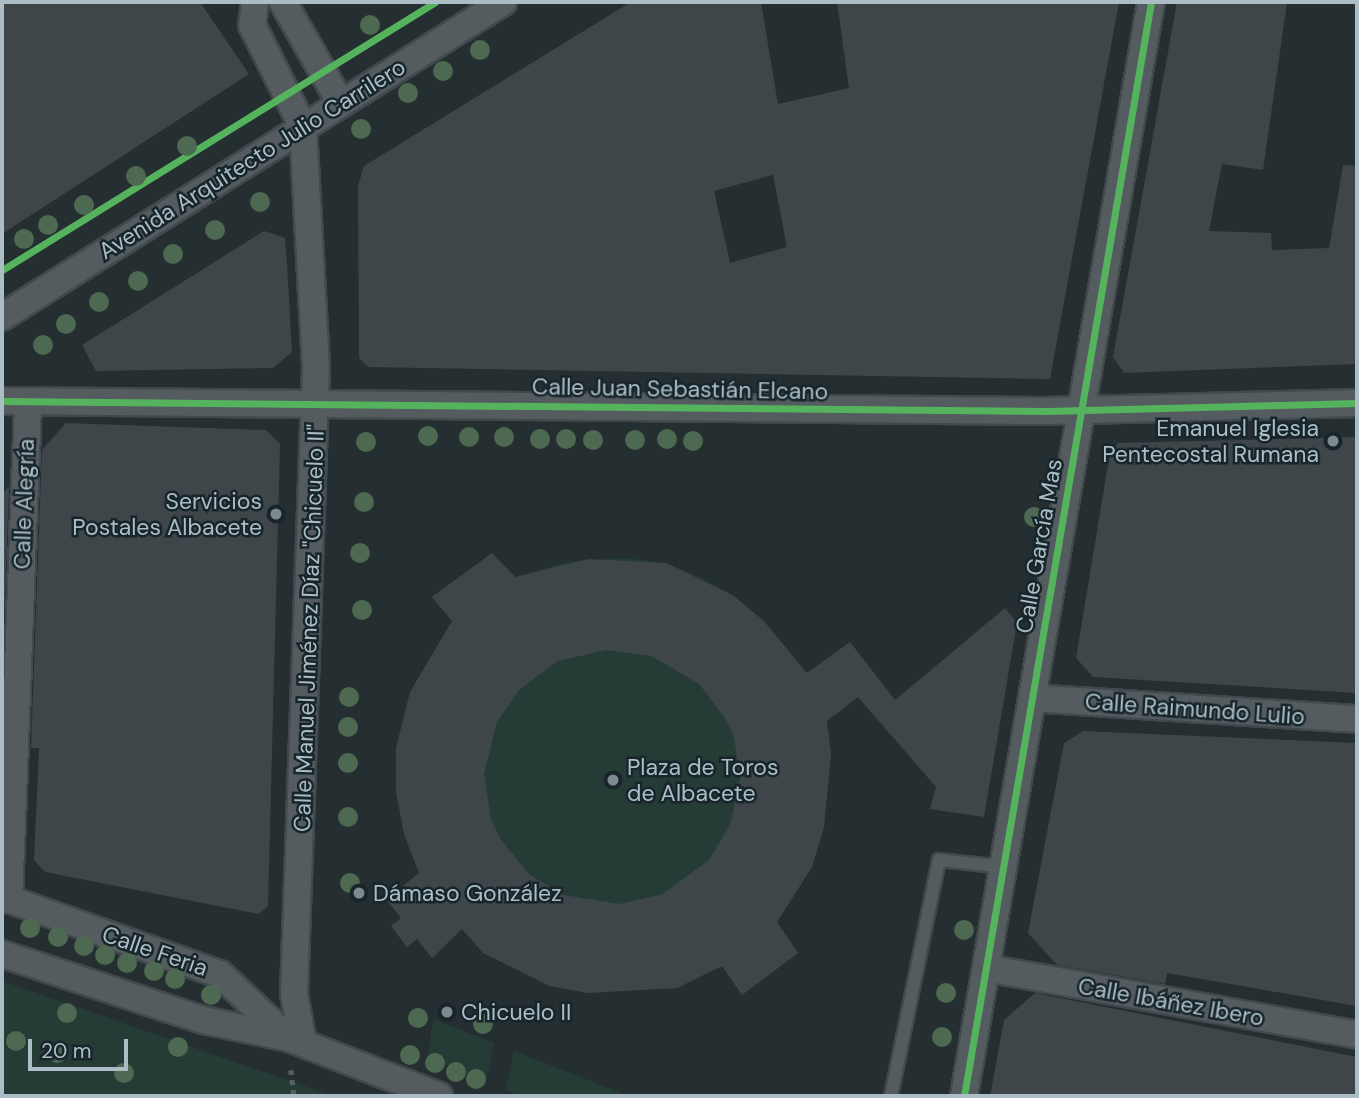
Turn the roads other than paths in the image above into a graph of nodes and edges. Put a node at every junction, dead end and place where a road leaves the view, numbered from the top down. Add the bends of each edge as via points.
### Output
1 (256, 2) edge
2 (283, 2) edge
3 (503, 2) edge
4 (1151, 2) edge
5 (340, 102) junction
6 (303, 127) junction
7 (2, 317) edge
8 (2, 401) edge
9 (28, 401) junction
10 (1357, 403) edge
11 (317, 405) junction
12 (1082, 411) junction
13 (1032, 698) junction
14 (1357, 719) edge
15 (1003, 867) junction
16 (5, 899) edge
17 (2, 954) edge
18 (986, 968) junction
19 (1357, 1035) edge
20 (296, 1041) junction
21 (439, 1096) edge
22 (891, 1096) edge
23 (964, 1096) edge

1 - 6 street via 252,26
2 - 5 street
3 - 5 street, Avenida Arquitecto Julio Carrilero
4 - 12 street, Calle García Mas
5 - 6 street, Avenida Arquitecto Julio Carrilero
6 - 7 street, Avenida Arquitecto Julio Carrilero
6 - 11 street, Calle Manuel Jiménez Díaz "Chicuelo II"
8 - 9 street, Calle Juan Sebastián Elcano
9 - 11 street, Calle Juan Sebastián Elcano
9 - 16 street, Calle Alegría
10 - 12 street, Calle Juan Sebastián Elcano
11 - 12 street, Calle Juan Sebastián Elcano
11 - 20 street, Calle Manuel Jiménez Díaz "Chicuelo II" via 294,994
12 - 13 street, Calle García Mas
13 - 14 street, Calle Raimundo Lulio
13 - 15 street, Calle García Mas
15 - 18 street, Calle García Mas
15 - 22 lane via 939,860
16 - 20 street, Calle Feria via 220,974
17 - 20 street, Calle Feria via 203,1020
18 - 19 street, Calle Ibáñez Ibero
18 - 23 street, Calle García Mas
20 - 21 street, Calle Feria

